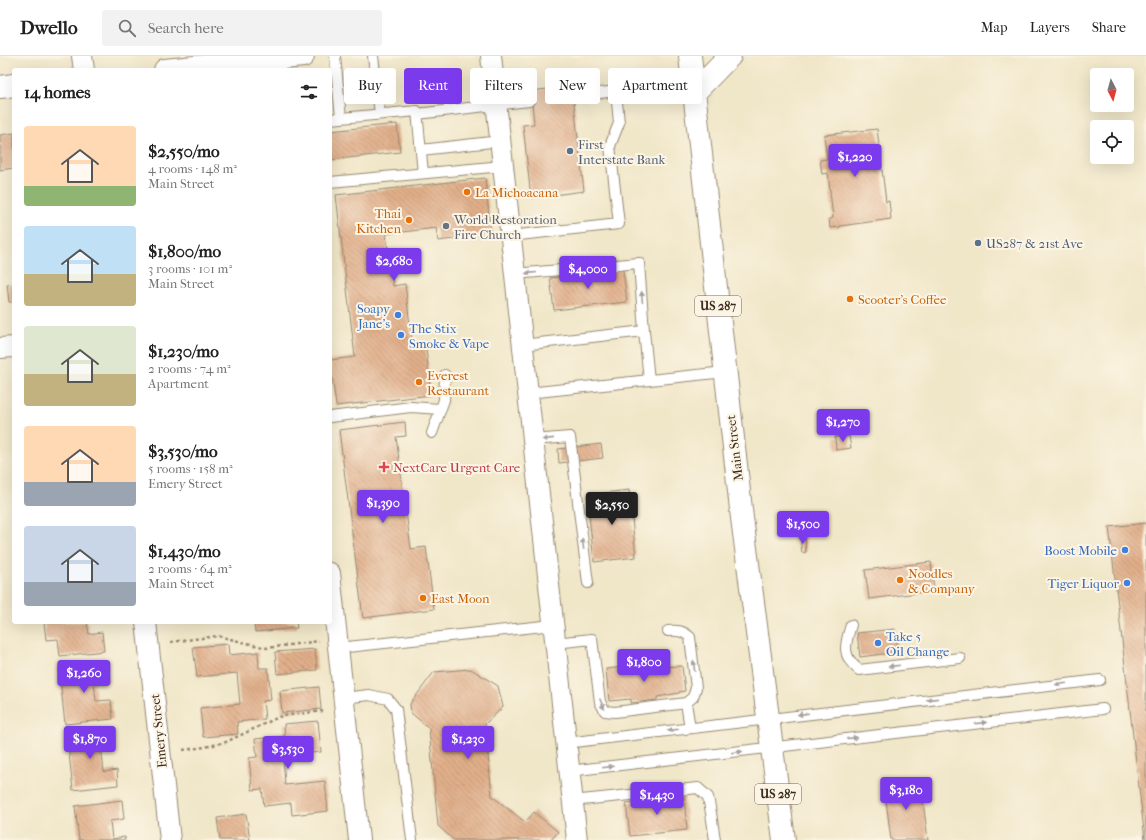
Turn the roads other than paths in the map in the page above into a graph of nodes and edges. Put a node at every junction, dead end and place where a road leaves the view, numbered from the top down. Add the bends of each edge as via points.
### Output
1 (82, 56) edge
2 (303, 56) edge
3 (334, 56) edge
4 (373, 56) edge
5 (490, 56) edge
6 (690, 56) edge
7 (730, 56) edge
8 (275, 64) edge
9 (84, 68) edge
10 (202, 68) edge
11 (691, 68) edge
12 (702, 84) edge
13 (12, 85) edge
14 (0, 87) edge
15 (600, 93) edge
16 (504, 104) edge
17 (695, 104) edge
18 (496, 105) junction
19 (380, 114) junction
20 (417, 114) junction
21 (341, 118) junction
22 (332, 119) edge
23 (500, 141) junction
24 (421, 150) junction
25 (503, 166) junction
26 (423, 173) junction
27 (332, 182) edge
28 (510, 236) junction
29 (515, 274) junction
30 (644, 331) junction
31 (522, 345) junction
32 (12, 347) edge
33 (0, 348) edge
34 (725, 372) junction
35 (445, 375) dead end
36 (649, 380) junction
37 (528, 393) junction
38 (440, 409) junction
39 (332, 416) edge
40 (432, 433) dead end
41 (533, 440) junction
42 (588, 583) dead end
43 (332, 591) edge
44 (146, 624) edge
45 (851, 625) dead end
46 (668, 631) dead end
47 (554, 634) junction
48 (338, 644) junction
49 (960, 658) dead end
50 (1100, 680) dead end
51 (344, 698) junction
52 (686, 703) junction
53 (1103, 709) dead end
54 (768, 718) junction
55 (690, 728) junction
56 (566, 743) junction
57 (772, 748) junction
58 (569, 771) junction
59 (572, 801) junction
60 (170, 840) edge
61 (359, 840) edge
62 (412, 840) edge
63 (577, 840) edge
64 (715, 840) edge
65 (784, 840) edge

1 - 9 street
2 - 8 main road
3 - 21 lane
4 - 19 lane
5 - 18 street
6 - 11 main road, Main Street / US 287
7 - 12 main road
8 - 10 main road
13 - 14 main road
15 - 28 lane via 616,91 619,123 610,146 619,224
16 - 18 lane
17 - 34 main road, Main Street / US 287
18 - 20 lane
18 - 23 street
19 - 20 lane via 417,111
19 - 21 lane
20 - 24 lane
21 - 22 lane
23 - 24 lane
23 - 25 street
24 - 26 lane
25 - 26 lane
25 - 28 street
26 - 27 lane
28 - 29 street
30 -> 29 lane via 639,263
29 - 31 street
30 - 31 lane
30 - 36 lane
31 - 37 street
32 - 33 street
34 - 36 lane
34 - 54 main road, Main Street / US 287
35 - 38 lane via 444,400
36 - 37 lane
37 - 41 street
38 - 39 lane via 411,407
38 - 40 lane
42 -> 41 lane via 570,437
41 - 47 street
43 - 48 street
44 - 60 street, Emery Street
49 -> 45 lane via 859,670 847,656 846,641
52 -> 46 lane via 693,697 696,688 690,637 678,630
47 - 48 lane
47 -> 52 lane via 592,639 600,702 605,711
47 - 56 street
48 - 51 street
50 -> 54 lane
51 - 61 street
51 - 62 lane via 369,695 388,699 396,709
52 - 55 lane
57 -> 53 lane
54 - 55 lane
54 - 57 main road, Main Street / US 287
55 -> 56 lane
56 - 58 street
58 -> 57 lane
57 - 65 main road, Main Street / US 287
58 - 59 street
59 - 63 street
59 - 64 lane via 698,788 708,797

